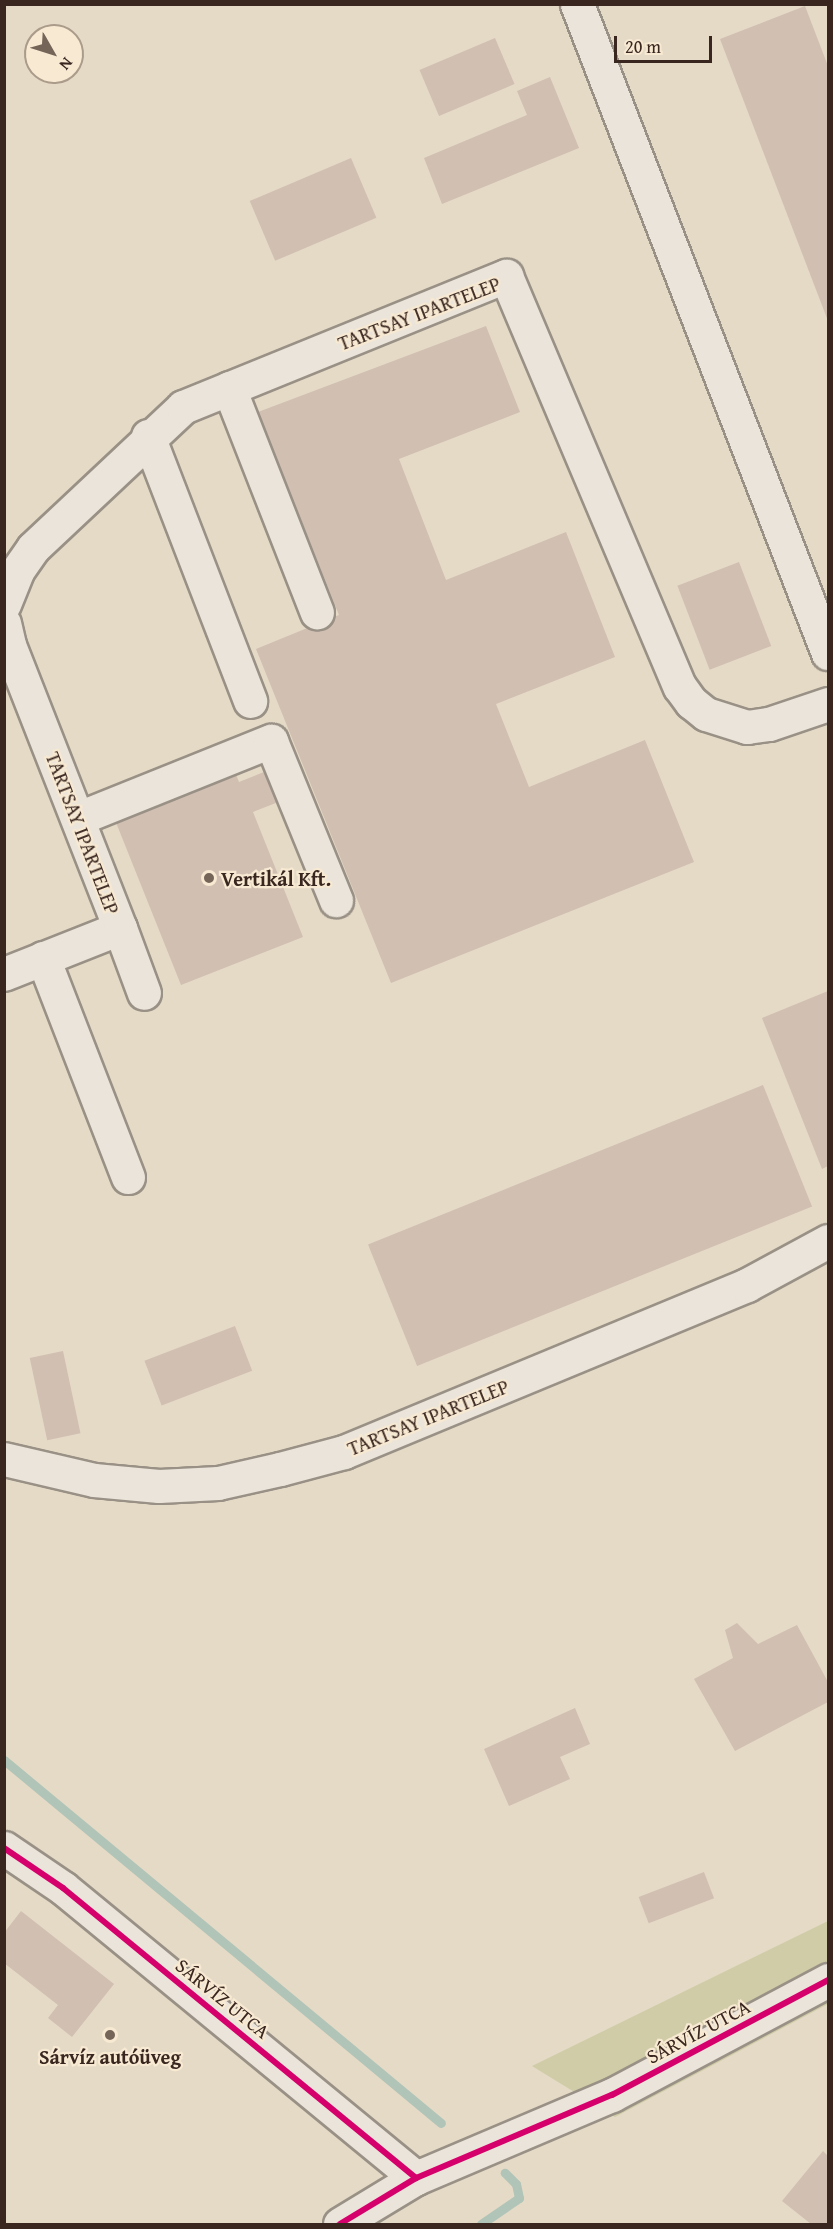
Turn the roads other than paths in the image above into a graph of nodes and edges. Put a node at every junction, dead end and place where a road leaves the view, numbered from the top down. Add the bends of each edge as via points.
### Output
1 (577, 4) edge
2 (229, 388) junction
3 (148, 436) junction
4 (4, 604) edge
5 (317, 612) dead end
6 (4, 623) edge
7 (828, 653) edge
8 (250, 701) dead end
9 (828, 704) edge
10 (79, 818) junction
11 (336, 900) dead end
12 (120, 928) junction
13 (43, 958) junction
14 (4, 974) edge
15 (144, 993) dead end
16 (128, 1177) dead end
17 (828, 1241) edge
18 (4, 1459) edge
19 (4, 1848) edge
20 (828, 1980) edge
21 (416, 2178) junction
22 (340, 2224) edge

1 - 7 street
2 - 3 street, TARTSAY IPARTELEP via 183,407
2 - 5 street
2 - 9 street, TARTSAY IPARTELEP via 506,276 680,687 691,702 706,714 747,727 769,724
3 - 4 street, TARTSAY IPARTELEP via 33,548 17,571
3 - 8 street
6 - 10 street, TARTSAY IPARTELEP via 9,645
10 - 11 street via 272,741
10 - 12 street, TARTSAY IPARTELEP
12 - 13 street, TARTSAY IPARTELEP
12 - 15 street
13 - 14 street, TARTSAY IPARTELEP
13 - 16 street
17 - 18 street, TARTSAY IPARTELEP via 747,1285 344,1452 280,1469 218,1483 159,1486 94,1479
19 - 21 street, SÁRVÍZ UTCA via 63,1888
20 - 21 street, SÁRVÍZ UTCA via 612,2095
21 - 22 street, SÁRVÍZ UTCA

